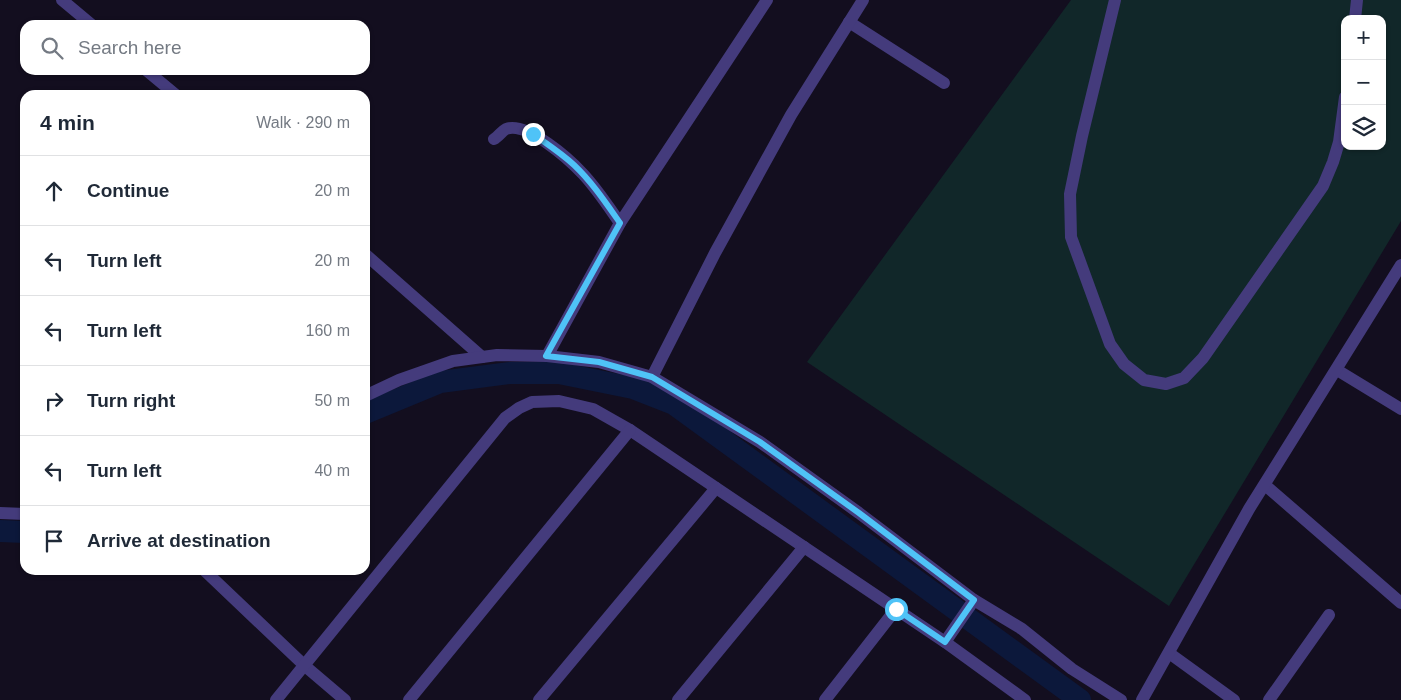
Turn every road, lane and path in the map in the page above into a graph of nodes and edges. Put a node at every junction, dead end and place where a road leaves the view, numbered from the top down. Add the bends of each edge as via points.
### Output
1 (62, 0) edge
2 (767, 0) edge
3 (863, 0) edge
4 (1115, 0) edge
5 (1357, 0) edge
6 (1355, 15) edge
7 (86, 20) edge
8 (849, 22) junction
9 (152, 75) edge
10 (944, 82) dead end
11 (170, 90) edge
12 (1344, 105) edge
13 (494, 140) dead end
14 (620, 223) junction
15 (370, 258) edge
16 (1401, 266) edge
17 (546, 356) junction
18 (482, 357) junction
19 (1337, 370) junction
20 (652, 377) junction
21 (370, 394) edge
22 (1401, 408) edge
23 (630, 430) junction
24 (1264, 485) junction
25 (716, 488) junction
26 (0, 513) edge
27 (20, 514) edge
28 (804, 547) junction
29 (209, 575) edge
30 (1401, 603) edge
31 (971, 605) junction
32 (896, 609) junction
33 (1330, 615) dead end
34 (949, 637) junction
35 (1168, 653) junction
36 (305, 666) junction
37 (276, 700) edge
38 (345, 700) edge
39 (409, 700) edge
40 (539, 700) edge
41 (678, 700) edge
42 (825, 700) edge
43 (1025, 700) edge
44 (1122, 700) edge
45 (1142, 700) edge
46 (1234, 700) edge
47 (1269, 700) edge

1 - 7 street
2 - 14 street
3 - 8 street
4 - 12 street via 1070,194 1071,236 1110,344 1124,364 1144,380 1166,384 1184,378 1202,358 1323,186 1339,142
5 - 6 street
8 - 10 street
8 - 20 street via 791,115
9 - 11 street
13 - 14 street via 506,129 533,134 583,174
14 - 17 street
15 - 18 street
16 - 19 street
17 - 18 street
17 - 20 street via 599,362
18 - 21 street via 453,361
19 - 22 street
19 - 24 street
20 - 31 street via 760,442 859,513
23 - 25 street
23 - 36 street via 593,409 558,401 532,402 505,418
23 - 39 street
24 - 30 street
24 - 35 street
25 - 28 street
25 - 40 street
26 - 27 street
28 - 32 street
28 - 41 street
29 - 36 street
31 - 34 street
31 - 44 street via 1022,629 1072,669
32 - 34 street
32 - 42 street
33 - 47 street
34 - 43 street
35 - 45 street
35 - 46 street
36 - 37 street
36 - 38 street

